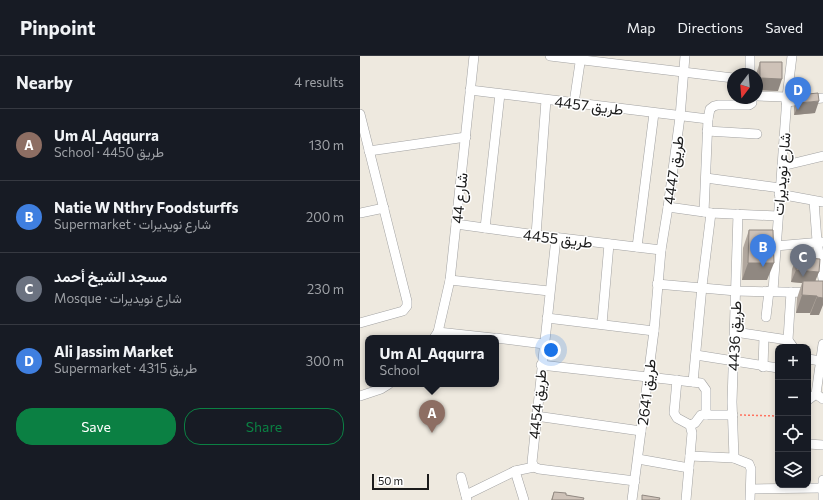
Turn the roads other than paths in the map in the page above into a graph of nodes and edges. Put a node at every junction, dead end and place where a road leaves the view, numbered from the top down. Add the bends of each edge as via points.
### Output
1 (474, 56) edge
2 (550, 56) edge
3 (685, 56) edge
4 (750, 56) edge
5 (792, 56) edge
6 (581, 58) edge
7 (750, 68) edge
8 (683, 73) junction
9 (727, 77) edge
10 (470, 90) junction
11 (500, 94) junction
12 (763, 97) edge
13 (823, 98) edge
14 (546, 100) junction
15 (786, 100) junction
16 (574, 104) junction
17 (751, 104) edge
18 (654, 113) junction
19 (360, 114) edge
20 (680, 116) junction
21 (708, 119) junction
22 (707, 131) junction
23 (757, 134) dead end
24 (466, 137) junction
25 (368, 151) junction
26 (823, 156) edge
27 (782, 166) junction
28 (706, 178) junction
29 (780, 191) junction
30 (818, 202) edge
31 (668, 207) junction
32 (384, 208) junction
33 (707, 212) junction
34 (360, 213) edge
35 (738, 214) junction
36 (777, 216) junction
37 (456, 224) junction
38 (484, 228) junction
39 (536, 236) junction
40 (556, 238) junction
41 (820, 242) edge
42 (609, 244) junction
43 (775, 246) junction
44 (637, 247) junction
45 (661, 250) junction
46 (823, 279) edge
47 (450, 280) junction
48 (657, 284) junction
49 (702, 286) junction
50 (550, 291) junction
51 (736, 291) junction
52 (771, 291) junction
53 (791, 292) junction
54 (823, 293) edge
55 (766, 317) dead end
56 (548, 318) junction
57 (360, 323) edge
58 (602, 324) junction
59 (654, 331) junction
60 (735, 332) junction
61 (436, 335) edge
62 (764, 337) junction
63 (499, 338) edge
64 (791, 343) edge
65 (544, 344) junction
66 (823, 344) edge
67 (696, 355) junction
68 (822, 356) edge
69 (811, 358) edge
70 (734, 362) junction
71 (541, 365) junction
72 (763, 367) junction
73 (775, 368) edge
74 (648, 376) junction
75 (677, 380) junction
76 (694, 382) junction
77 (384, 387) edge
78 (360, 396) edge
79 (820, 396) edge
80 (706, 415) junction
81 (733, 415) junction
82 (536, 416) junction
83 (690, 425) junction
84 (641, 431) junction
85 (811, 444) edge
86 (823, 445) edge
87 (690, 456) junction
88 (734, 458) junction
89 (638, 460) junction
90 (534, 467) junction
91 (688, 468) junction
92 (514, 472) junction
93 (461, 477) dead end
94 (635, 481) junction
95 (822, 484) edge
96 (811, 486) edge
97 (776, 488) edge
98 (751, 489) junction
99 (466, 498) edge
100 (689, 499) edge
101 (524, 500) edge
102 (632, 500) edge
103 (750, 500) edge
104 (823, 500) edge

1 - 10 street, شارع 44
2 - 6 street
3 - 8 street, طريق 4447
4 - 7 street
5 - 15 street, شارع نويديرات
6 - 8 street
6 - 16 street
8 - 9 street
8 - 20 street, طريق 4447
10 - 11 street, طريق 4457
10 - 24 street, شارع 44
11 - 14 street, طريق 4457
11 - 38 street
12 - 15 street
13 - 15 street
14 - 16 street, طريق 4457
14 - 39 street
15 - 27 street, شارع نويديرات
16 - 18 street, طريق 4457
17 - 21 street via 714,106 710,109
18 - 20 street, طريق 4457
18 - 44 street
19 - 25 street
20 - 21 street, طريق 4457
20 - 31 street, طريق 4447
21 - 22 street
22 - 23 street
22 - 28 street
24 - 25 street
24 - 37 street, شارع 44
25 - 32 street
26 - 27 street
27 - 29 street, شارع نويديرات
28 - 29 street
28 - 33 street
29 - 30 street
29 - 36 street, شارع نويديرات
30 - 41 street
31 - 33 street
31 - 45 street, طريق 4447
32 - 34 street
32 - 57 street via 407,306 403,311
33 - 35 street
33 - 49 street
35 - 36 street
35 - 51 street, طريق 4436
36 - 43 street, شارع نويديرات
37 - 38 street, طريق 4455
37 - 47 street, شارع 44
38 - 39 street, طريق 4455
39 - 40 street, طريق 4455
40 - 42 street, طريق 4455
40 - 50 street, طريق 4454
41 - 43 street
41 - 46 street
42 - 44 street, طريق 4455
42 - 58 street
43 - 52 street, شارع نويديرات
44 - 45 street, طريق 4455
45 - 48 street, طريق 4447
47 - 50 street
47 - 61 street, شارع 44
48 - 49 street
48 - 59 street, طريق 2641
49 - 51 street
49 - 67 street
50 - 56 street, طريق 4454
51 - 52 street
51 - 60 street, طريق 4436
52 - 53 street
52 - 55 street, شارع نويديرات
53 - 54 street
53 - 64 street
56 - 58 street
56 - 65 street, طريق 4454
58 - 59 street
59 - 74 street, طريق 2641
60 - 62 street
60 - 70 street, طريق 4436
62 - 64 street
62 - 72 street
63 - 65 street
65 - 71 street, طريق 4454
66 - 68 street
67 - 70 street
67 - 76 street
68 - 69 street
68 - 79 street
70 - 72 street
70 - 81 street, طريق 4436
71 - 74 street
71 - 82 street, طريق 4454
72 - 73 street
74 - 75 street
74 - 84 street, طريق 2641
75 - 76 street
75 - 83 street via 674,413 677,418
76 - 80 street via 705,387
77 - 78 street
80 - 81 street
80 - 83 street via 700,415 695,424
81 - 88 street, طريق 4436
82 - 84 street
82 - 90 street, طريق 4454 via 532,462
83 - 87 street
84 - 89 street, طريق 2641
85 - 86 street
87 - 88 street
87 - 91 street
88 - 98 street via 749,464
89 - 91 street
89 - 94 street, طريق 2641
90 - 92 street
90 - 94 street
91 - 100 street
92 - 99 street
92 - 101 street
93 - 99 street
94 - 102 street, طريق 2641
95 - 96 street
95 - 104 street
97 - 98 street
98 - 103 street

